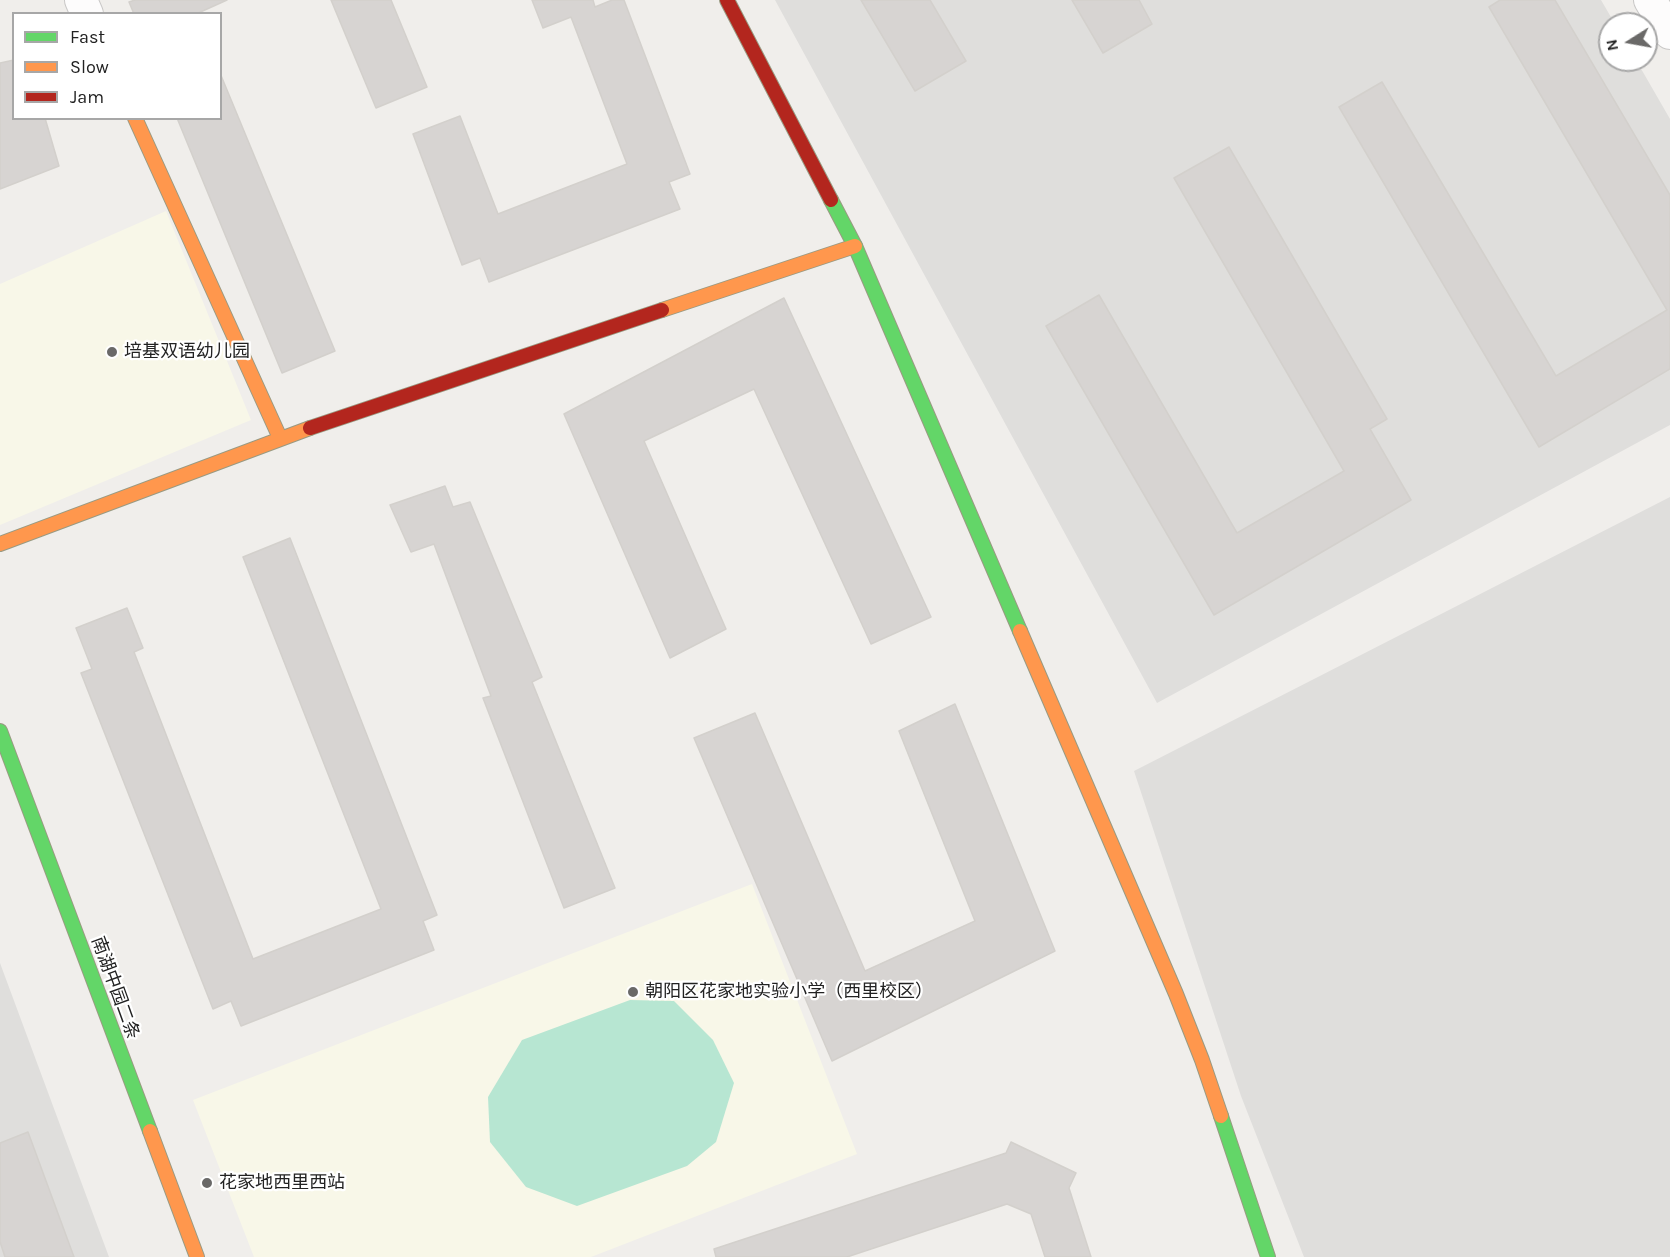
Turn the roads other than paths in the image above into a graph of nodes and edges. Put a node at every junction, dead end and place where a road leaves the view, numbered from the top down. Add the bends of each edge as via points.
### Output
1 (727, 0) edge
2 (1650, 0) edge
3 (1670, 33) edge
4 (136, 120) edge
5 (855, 246) junction
6 (280, 438) junction
7 (0, 544) edge
8 (0, 731) edge
9 (197, 1257) edge
10 (1268, 1257) edge

1 - 5 street
2 - 3 street
4 - 6 street
5 - 6 street
5 - 10 street via 1176,994
6 - 7 street
8 - 9 street, 南湖中园二条

